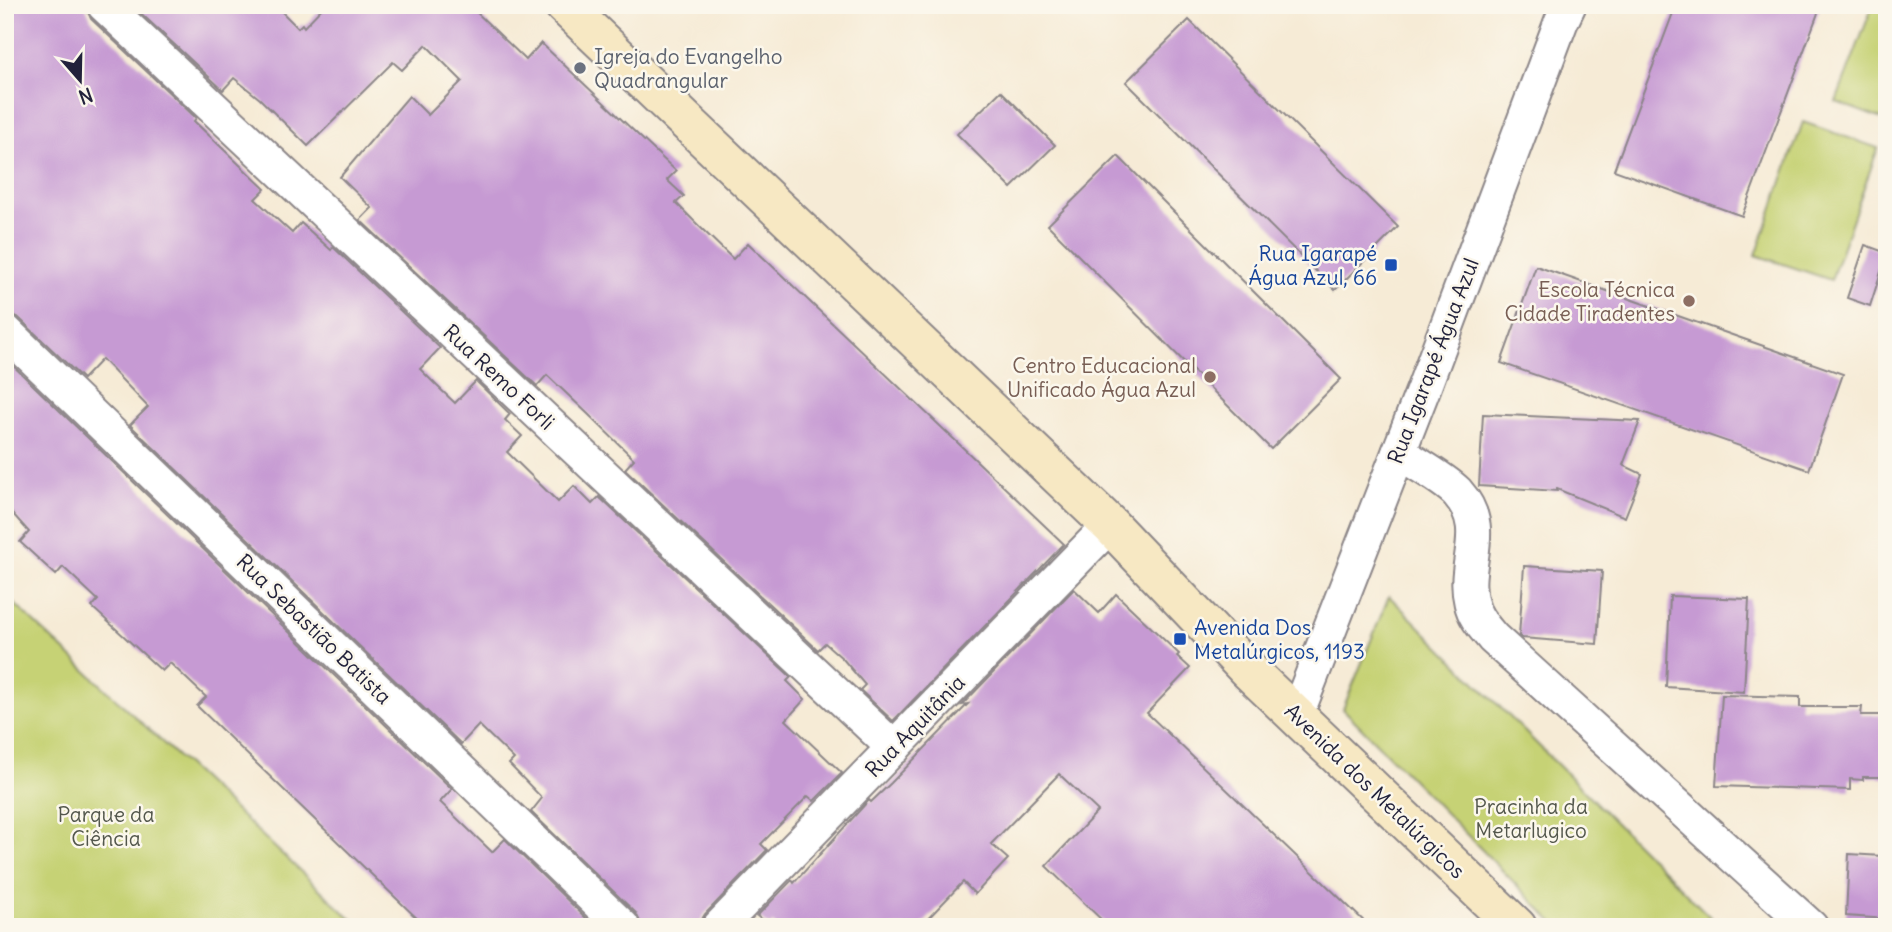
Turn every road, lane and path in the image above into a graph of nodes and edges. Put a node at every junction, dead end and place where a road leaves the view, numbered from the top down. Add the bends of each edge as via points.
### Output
1 (104, 5) edge
2 (564, 5) edge
3 (1569, 5) edge
4 (5, 331) edge
5 (1399, 452) junction
6 (1110, 525) junction
7 (1296, 716) junction
8 (894, 748) junction
9 (623, 927) edge
10 (719, 927) edge
11 (1517, 927) edge
12 (1811, 927) edge

1 - 8 street, Rua Remo Forli
2 - 6 main road, Avenida dos Metalúrgicos
3 - 5 street, Rua Igarapé Água Azul
4 - 9 street, Rua Sebastião Batista
5 - 7 street, Rua Igarapé Água Azul
5 - 12 street via 1456,491 1470,510 1475,537 1470,600 1493,638
6 - 7 main road, Avenida dos Metalúrgicos
6 - 8 street, Rua Aquitânia
7 - 11 main road, Avenida dos Metalúrgicos
8 - 10 street, Rua Aquitânia

